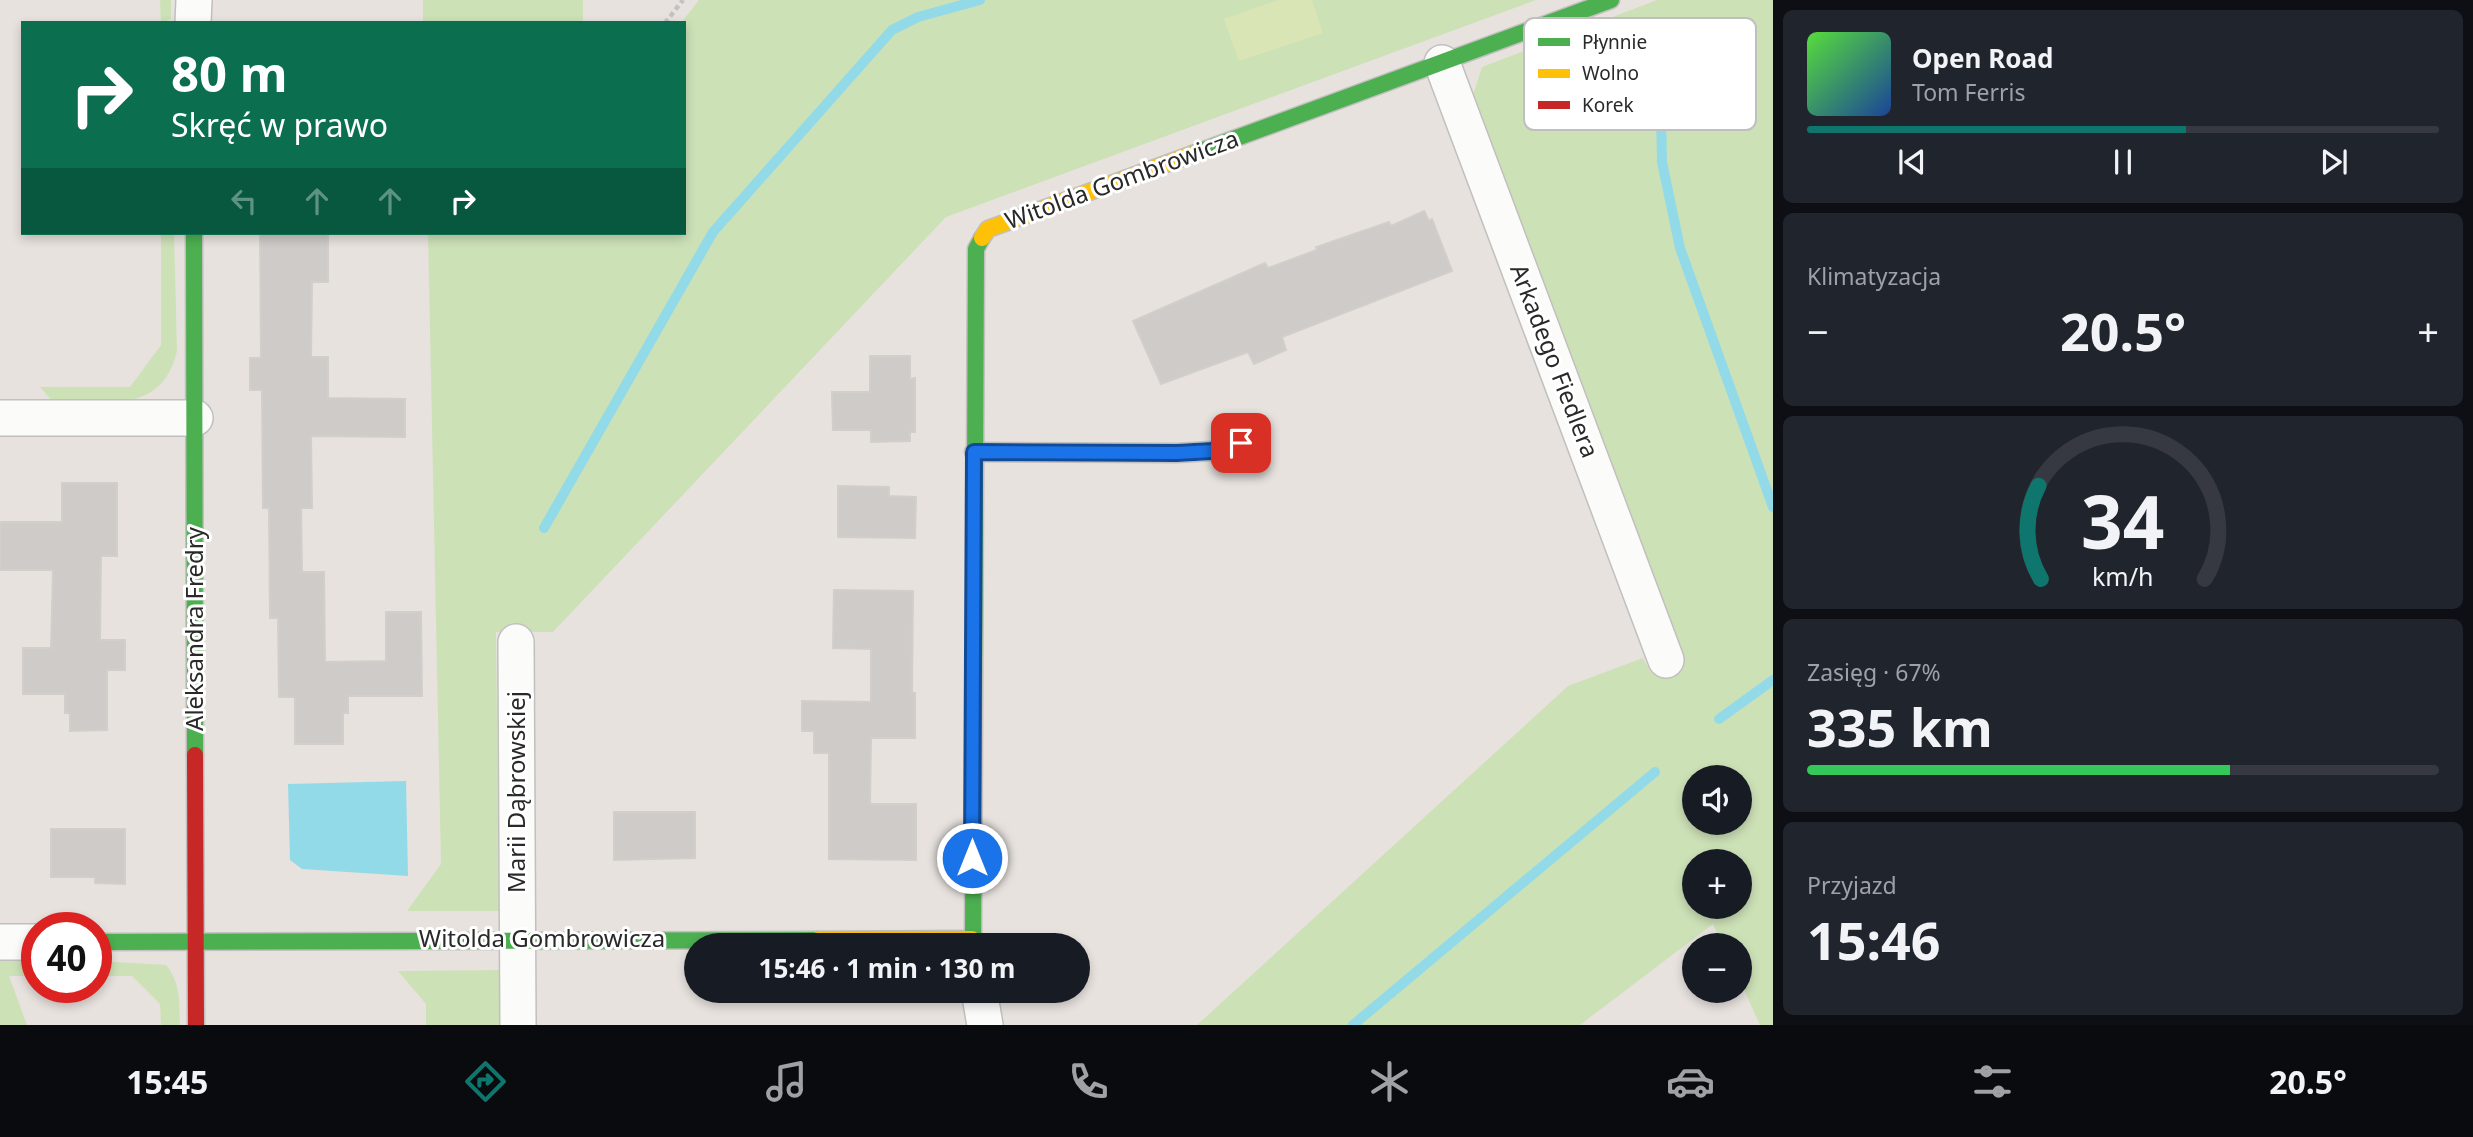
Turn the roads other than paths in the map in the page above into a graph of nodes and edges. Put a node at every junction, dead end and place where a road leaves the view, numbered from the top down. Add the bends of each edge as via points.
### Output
1 (194, 0) edge
2 (1611, 0) edge
3 (1563, 18) edge
4 (193, 21) edge
5 (1524, 32) edge
6 (1442, 63) junction
7 (194, 235) edge
8 (0, 418) edge
9 (195, 418) junction
10 (1241, 443) dead end
11 (974, 452) junction
12 (516, 642) dead end
13 (1666, 660) dead end
14 (972, 933) edge
15 (518, 938) junction
16 (684, 939) edge
17 (0, 942) edge
18 (21, 942) edge
19 (112, 942) edge
20 (196, 942) junction
21 (981, 1003) edge
22 (195, 1025) edge
23 (518, 1025) edge
24 (985, 1025) edge

1 - 4 street
2 - 3 street, Witolda Gombrowicza
5 - 6 street, Witolda Gombrowicza
6 - 11 street, Witolda Gombrowicza via 988,229 976,249
6 - 13 street, Arkadego Fiedlera
7 - 9 street, Aleksandra Fredry
8 - 9 street
9 - 20 street, Aleksandra Fredry
10 - 11 lane via 1177,453
11 - 14 street, Witolda Gombrowicza
12 - 15 street, Marii Dąbrowskiej
15 - 16 street, Witolda Gombrowicza
15 - 20 street, Witolda Gombrowicza
15 - 23 street, Marii Dąbrowskiej
17 - 18 street
19 - 20 street, Witolda Gombrowicza
20 - 22 street, Aleksandra Fredry
21 - 24 street

